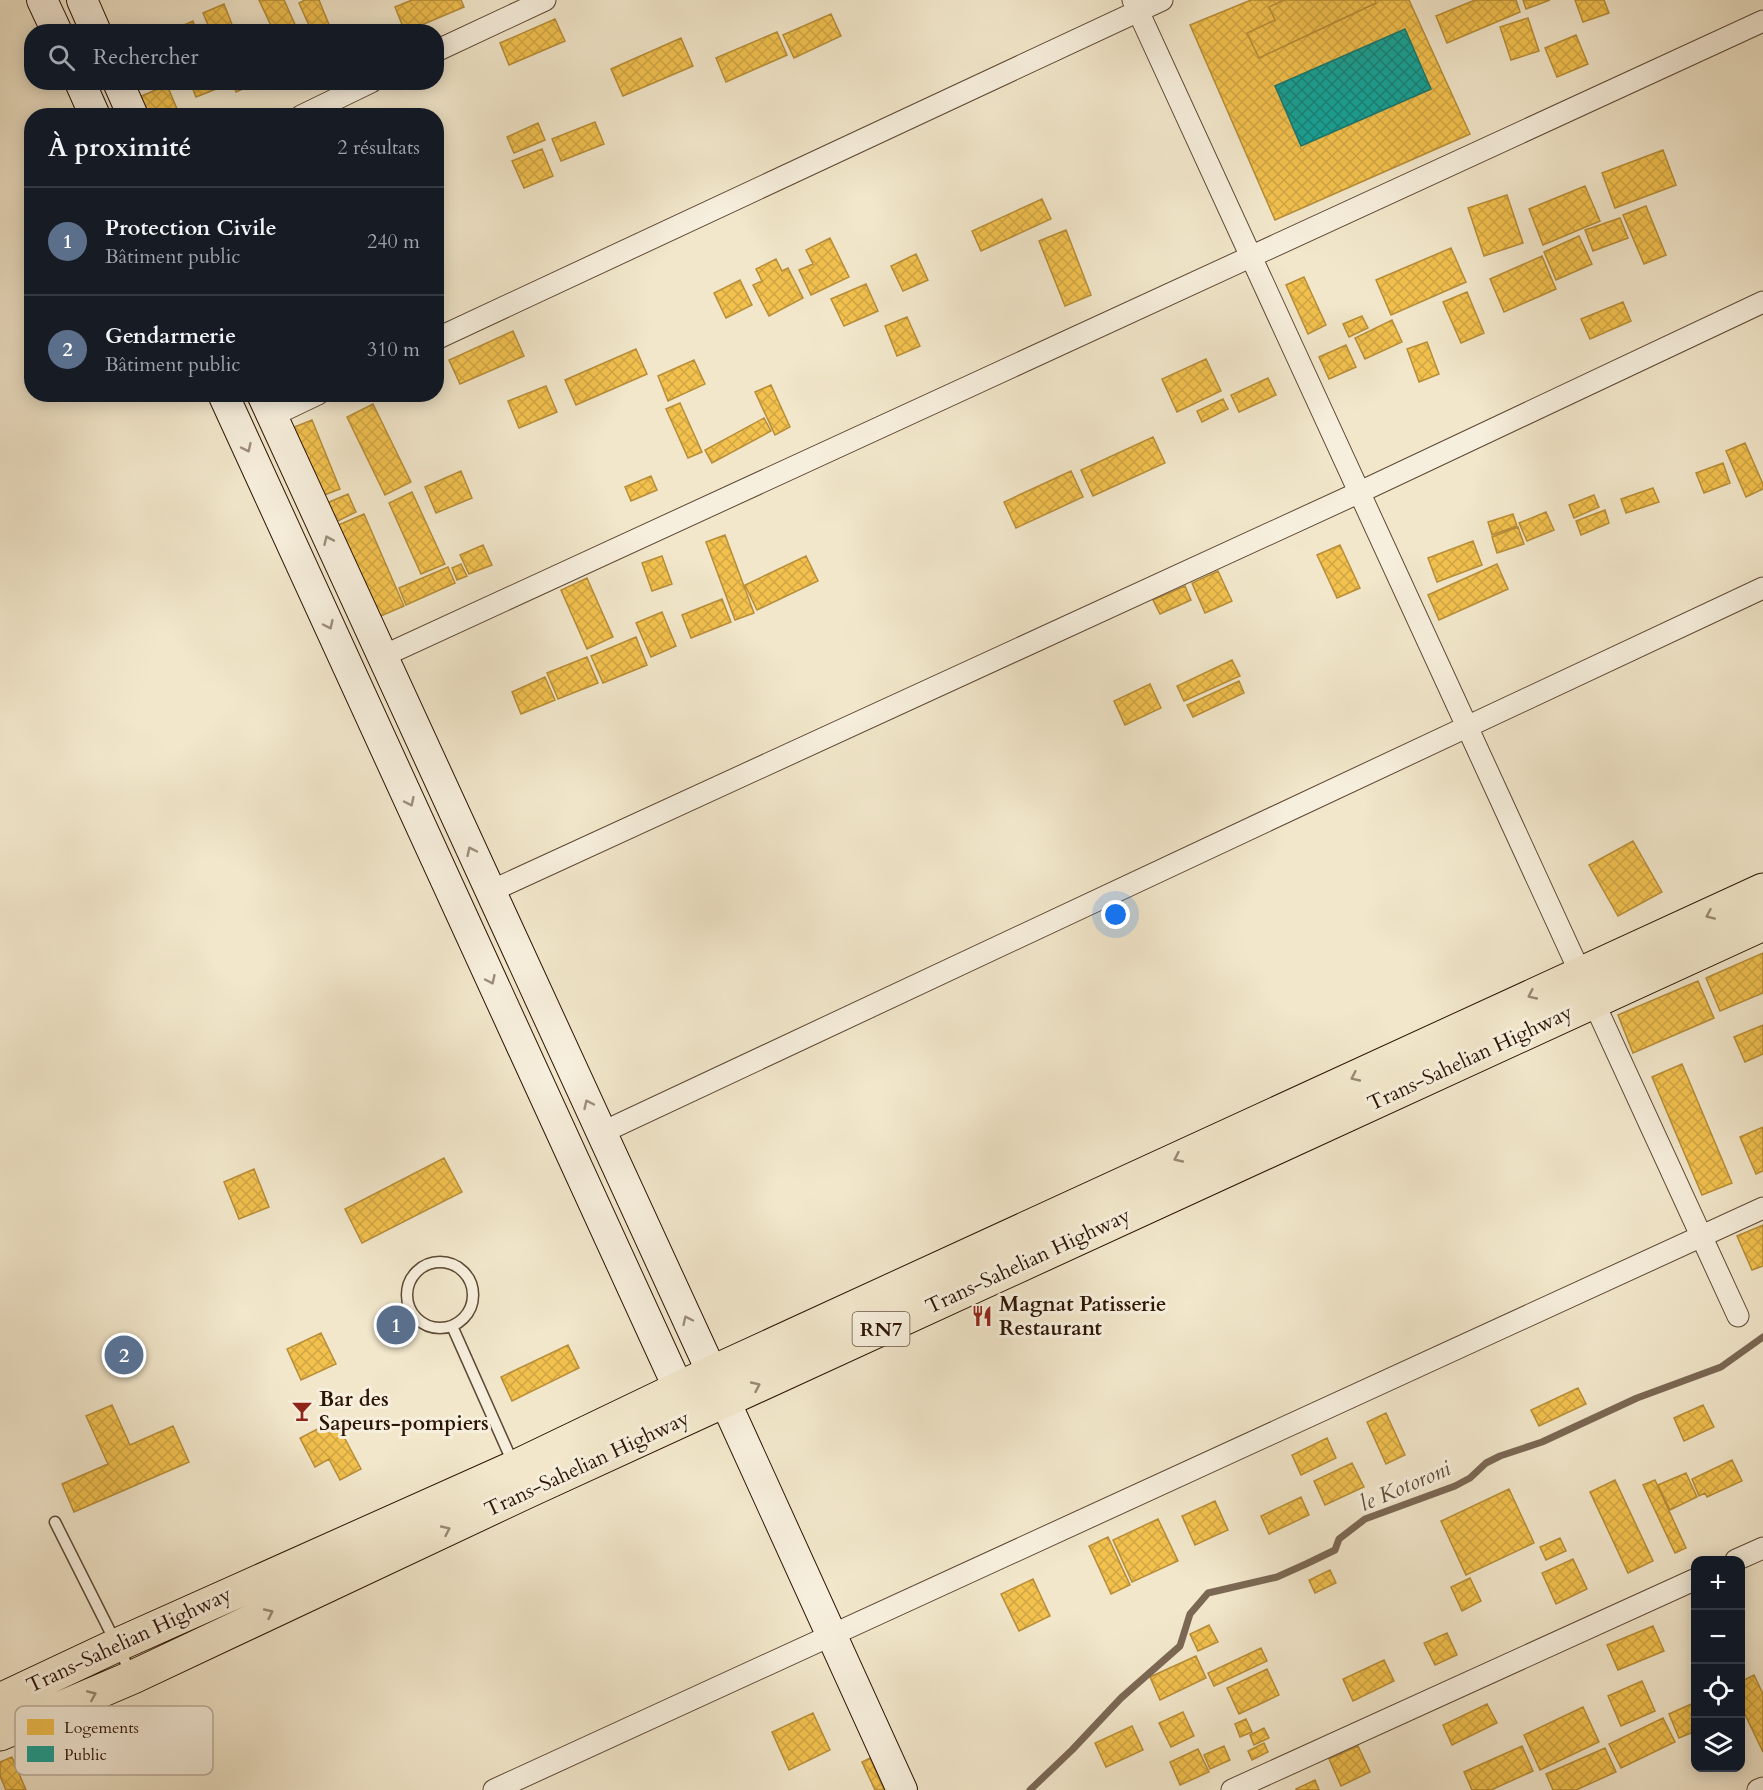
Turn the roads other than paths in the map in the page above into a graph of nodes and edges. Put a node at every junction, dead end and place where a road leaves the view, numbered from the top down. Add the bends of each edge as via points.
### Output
1 (42, 0) edge
2 (82, 0) edge
3 (545, 0) edge
4 (1162, 0) edge
5 (1135, 6) edge
6 (1763, 21) edge
7 (53, 24) edge
8 (92, 24) edge
9 (444, 47) edge
10 (84, 90) edge
11 (122, 90) edge
12 (354, 90) edge
13 (91, 108) edge
14 (129, 108) edge
15 (317, 108) edge
16 (1251, 256) junction
17 (1763, 302) edge
18 (444, 335) edge
19 (227, 402) edge
20 (267, 405) edge
21 (1360, 492) junction
22 (1763, 588) edge
23 (381, 657) junction
24 (1468, 726) junction
25 (1763, 890) edge
26 (489, 892) junction
27 (1763, 924) edge
28 (1588, 987) junction
29 (601, 1133) junction
30 (1763, 1208) edge
31 (1703, 1235) junction
32 (1738, 1316) dead end
33 (452, 1326) junction
34 (718, 1387) junction
35 (685, 1402) junction
36 (521, 1479) junction
37 (55, 1522) dead end
38 (1763, 1548) edge
39 (1745, 1556) edge
40 (1691, 1581) edge
41 (832, 1636) junction
42 (117, 1644) junction
43 (133, 1677) junction
44 (0, 1700) edge
45 (65, 1706) edge
46 (15, 1728) edge
47 (0, 1734) edge
48 (1763, 1788) edge
49 (494, 1790) edge
50 (902, 1790) edge
51 (1232, 1790) edge
52 (1758, 1790) edge

1 - 7 street
2 - 8 street
3 - 9 street
4 - 5 street
5 - 16 street
5 - 18 street
6 - 16 street
10 - 13 street
11 - 14 street
12 - 15 street
16 - 21 street
16 - 23 street
17 - 21 street
19 -> 35 street
23 -> 20 street
21 - 24 street
21 - 26 street
22 - 24 street
26 -> 23 street
24 - 28 street
24 - 29 street
25 -> 28 highway, Trans-Sahelian Highway / RN7
29 -> 26 street
27 - 28 highway, Trans-Sahelian Highway / RN7
28 - 31 street
28 - 34 highway, Trans-Sahelian Highway / RN7
34 -> 29 street
30 - 31 street
31 - 32 street
31 - 41 street
33 - 33 lane via 468,1312 473,1293 470,1282 458,1267 448,1263 427,1264 410,1279 407,1301 411,1312 429,1326
33 - 36 lane
34 - 35 highway, Trans-Sahelian Highway / RN7
34 - 41 street
35 - 36 highway, Trans-Sahelian Highway / RN7
36 - 42 highway, Trans-Sahelian Highway / RN7
43 -> 36 highway, Trans-Sahelian Highway / RN7
37 - 42 lane
38 - 39 street
40 - 51 street
41 - 49 street
41 - 50 street
42 - 43 lane
42 - 44 highway, Trans-Sahelian Highway / RN7
45 -> 43 highway, Trans-Sahelian Highway / RN7
47 -> 46 highway, Trans-Sahelian Highway / RN7
48 - 52 street

